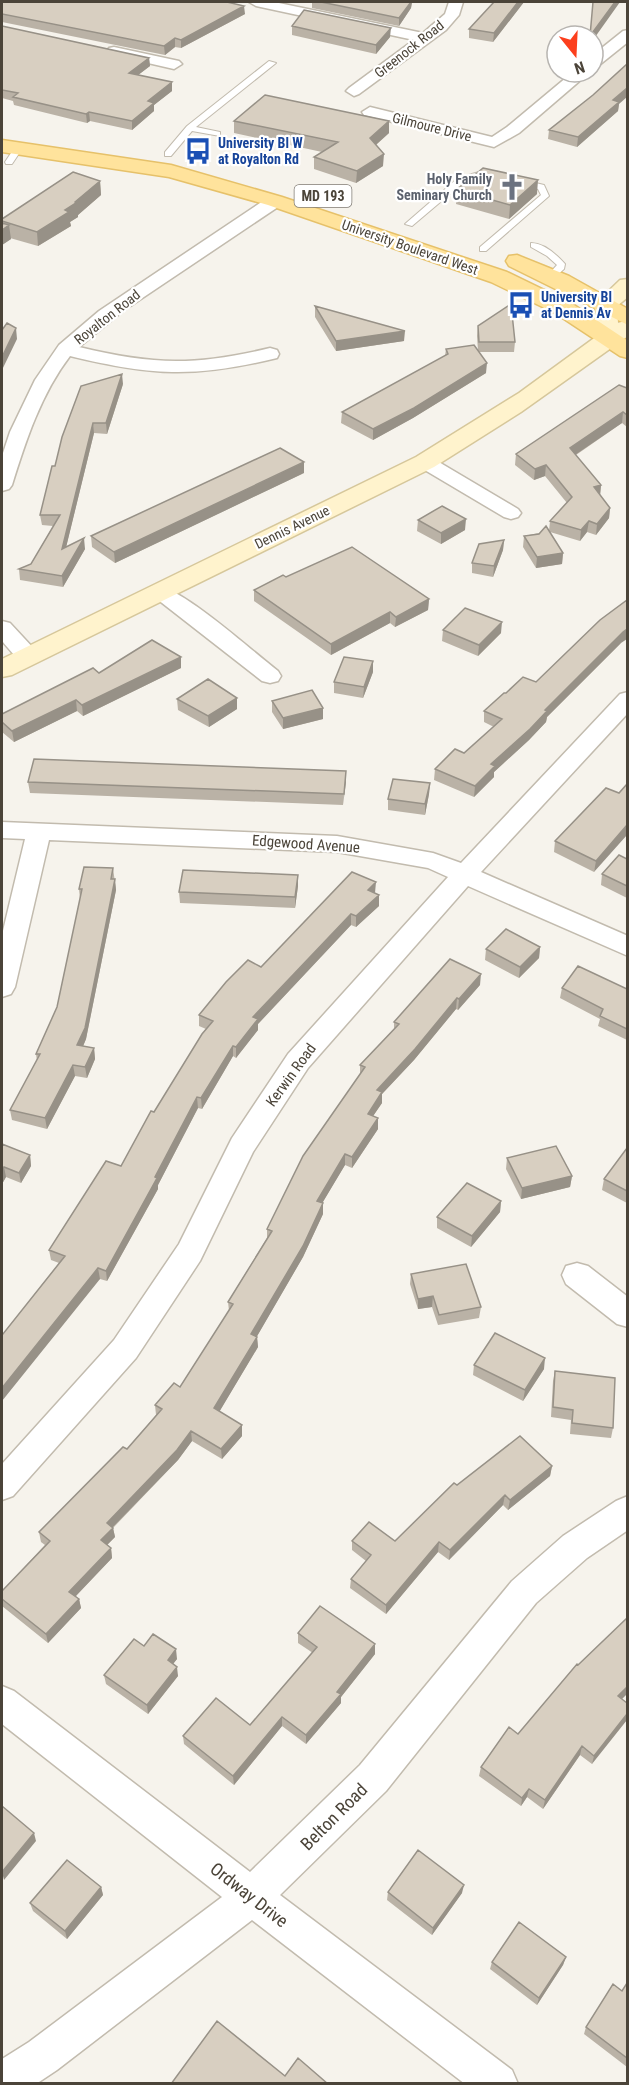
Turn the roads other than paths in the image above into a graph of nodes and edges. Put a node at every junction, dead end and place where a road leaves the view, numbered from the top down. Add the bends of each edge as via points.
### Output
1 (256, 2) edge
2 (456, 2) edge
3 (275, 3) edge
4 (627, 34) edge
5 (426, 38) junction
6 (104, 49) edge
7 (605, 53) edge
8 (272, 63) dead end
9 (174, 64) dead end
10 (568, 84) edge
11 (354, 91) dead end
12 (370, 112) dead end
13 (190, 129) junction
14 (2, 130) edge
15 (217, 134) dead end
16 (129, 147) junction
17 (10, 152) edge
18 (168, 154) junction
19 (239, 170) dead end
20 (504, 176) edge
21 (514, 179) edge
22 (275, 201) junction
23 (409, 224) dead end
24 (534, 245) dead end
25 (474, 246) joint
26 (551, 276) junction
27 (627, 285) edge
28 (606, 304) junction
29 (627, 318) edge
30 (621, 338) edge
31 (66, 349) junction
32 (270, 354) dead end
33 (425, 462) junction
34 (2, 485) edge
35 (511, 513) dead end
36 (159, 592) junction
37 (2, 628) edge
38 (28, 656) junction
39 (2, 669) edge
40 (270, 676) dead end
41 (623, 708) edge
42 (2, 830) edge
43 (39, 831) junction
44 (465, 874) junction
45 (627, 947) edge
46 (2, 987) edge
47 (577, 1275) dead end
48 (627, 1315) edge
49 (2, 1486) edge
50 (627, 1511) edge
51 (2, 1703) edge
52 (252, 1898) junction
53 (2, 2082) edge
54 (498, 2084) edge

1 - 3 street
2 - 5 street, Greenock Road via 452,15
3 - 5 street
4 - 7 street
5 - 11 street, Greenock Road
6 - 9 street
8 - 13 lane
10 - 12 street, Gilmoure Drive via 494,142
13 - 15 lane
13 - 18 lane
14 - 16 main road
16 - 17 main road via 101,150 35,143
16 - 18 main road
17 - 22 main road, University Boulevard West / MD 193 via 105,160 171,171
18 - 19 main road
20 - 23 lane via 479,174 461,180
21 - 25 lane via 542,187 545,196
22 - 30 main road, University Boulevard West / MD 193 via 499,277
22 - 31 street, Royalton Road via 133,296
24 - 26 lane via 561,264
25 - 26 main road, University Boulevard West
26 - 28 main road, University Boulevard West
27 - 28 street
28 - 29 main road, University Boulevard West
28 - 30 street
30 - 33 street, Dennis Avenue
31 - 32 street via 167,369 216,365
31 - 34 street, Royalton Road via 24,419
33 - 35 street
33 - 36 street, Dennis Avenue
36 - 38 street, Dennis Avenue
36 - 40 street
37 - 38 street
38 - 39 street, Dennis Avenue
41 - 44 street, Kerwin Road
42 - 43 street, Edgewood Avenue
43 - 44 street, Edgewood Avenue via 337,843 433,861
43 - 46 street
44 - 45 street, Edgewood Avenue
44 - 49 street, Kerwin Road via 298,1060 242,1146 190,1252 125,1349
47 - 48 street
50 - 52 street, Belton Road via 575,1547 524,1592 374,1778
51 - 52 street, Ordway Drive
52 - 53 street, Belton Road via 43,2056
52 - 54 street, Ordway Drive

